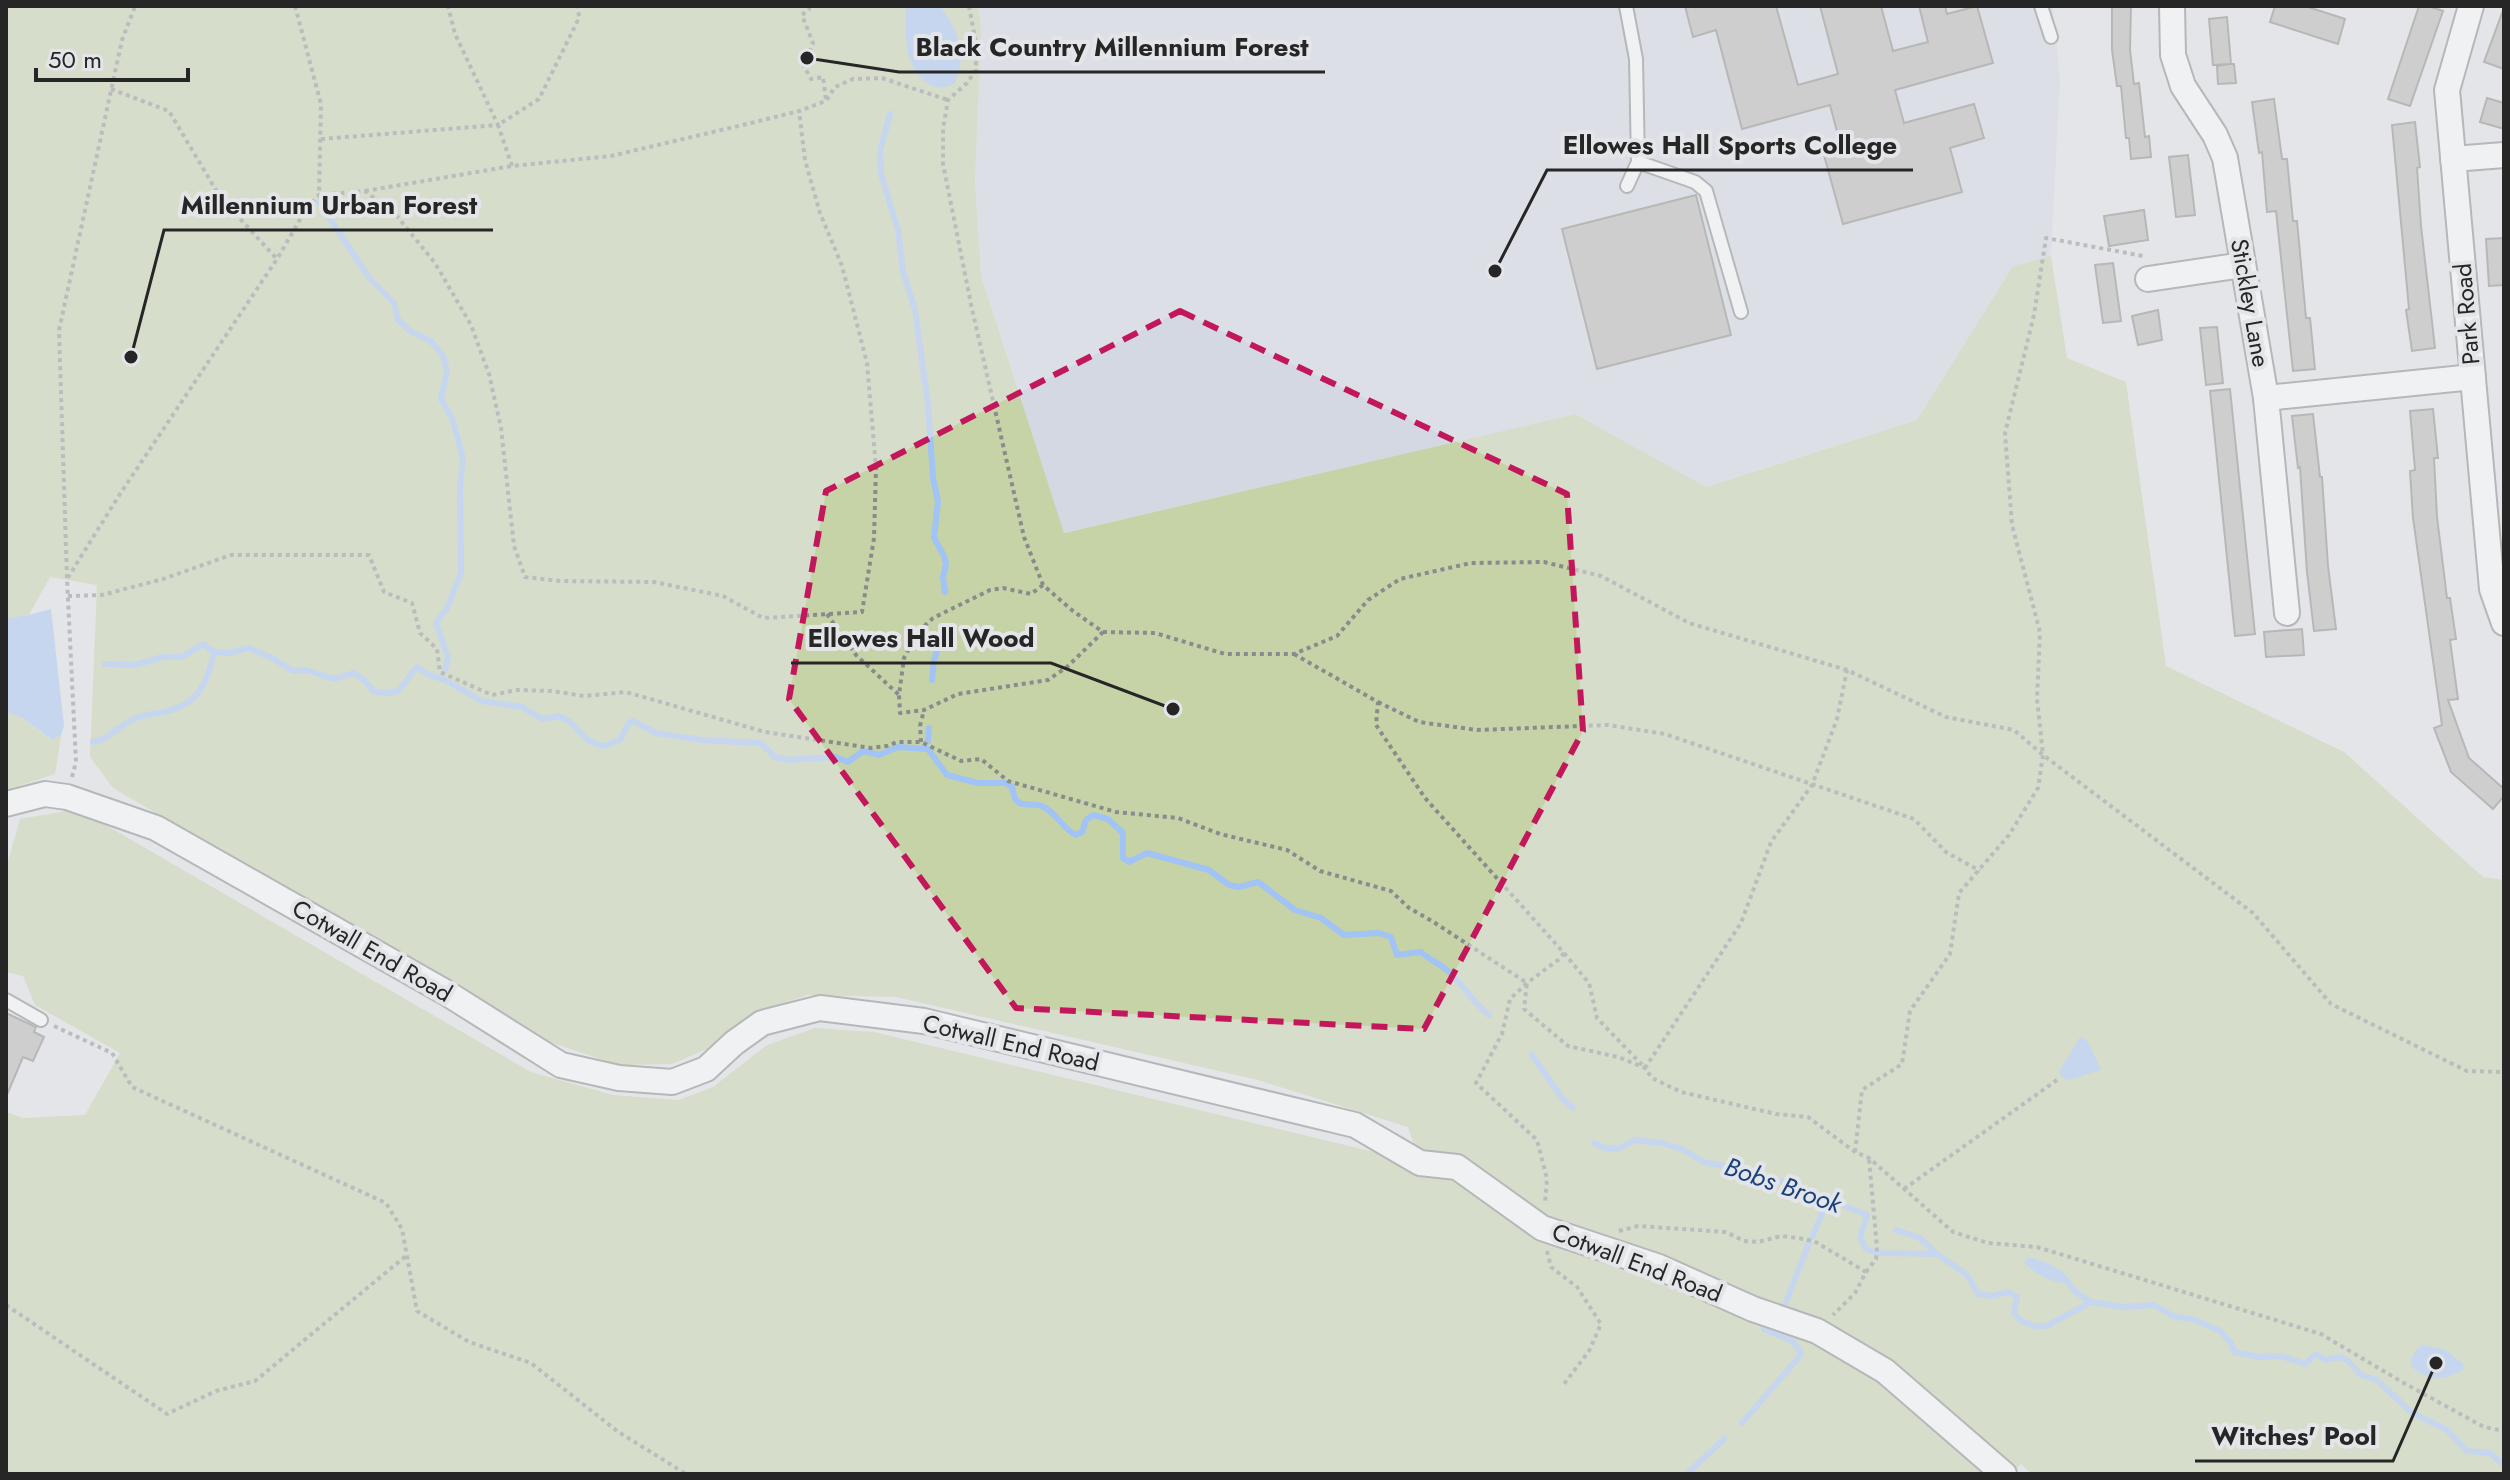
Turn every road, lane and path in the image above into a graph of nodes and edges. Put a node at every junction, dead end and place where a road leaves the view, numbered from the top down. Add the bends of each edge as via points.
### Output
1 (133, 6) edge
2 (295, 6) edge
3 (448, 6) edge
4 (578, 6) edge
5 (809, 6) edge
6 (969, 6) edge
7 (1626, 6) edge
8 (2041, 6) edge
9 (2172, 6) edge
10 (2471, 6) edge
11 (2051, 37) dead end
12 (111, 89) junction
13 (948, 100) junction
14 (826, 101) junction
15 (799, 111) junction
16 (498, 125) junction
17 (321, 139) junction
18 (2504, 155) edge
19 (2453, 159) junction
20 (1638, 162) junction
21 (512, 166) junction
22 (1627, 186) dead end
23 (365, 191) junction
24 (319, 195) junction
25 (277, 259) junction
26 (2243, 265) junction
27 (2148, 279) joint
28 (1741, 312) dead end
29 (2473, 377) junction
30 (2266, 398) junction
31 (67, 579) junction
32 (1043, 585) junction
33 (68, 596) junction
34 (2287, 613) dead end
35 (827, 614) junction
36 (2504, 623) edge
37 (1103, 632) junction
38 (1294, 654) junction
39 (1847, 670) junction
40 (899, 695) junction
41 (1378, 702) junction
42 (924, 710) junction
43 (921, 742) junction
44 (2043, 755) junction
45 (1812, 785) junction
46 (67, 797) junction
47 (6, 804) edge
48 (1980, 871) junction
49 (1564, 953) junction
50 (1527, 983) junction
51 (6, 1000) edge
52 (41, 1020) joint
53 (1645, 1068) junction
54 (2504, 1072) edge
55 (2057, 1080) dead end
56 (1855, 1152) junction
57 (1869, 1158) junction
58 (1904, 1189) junction
59 (1542, 1228) junction
60 (1614, 1232) dead end
61 (407, 1255) junction
62 (1866, 1272) junction
63 (6, 1305) edge
64 (1817, 1331) junction
65 (1564, 1384) dead end
66 (2504, 1431) edge
67 (686, 1474) edge
68 (2004, 1474) edge

1 - 12 path
2 - 17 path via 321,104
3 - 16 path via 455,34
4 - 16 path via 579,18 539,99
5 - 14 path via 802,15 813,43 804,66 811,79 823,77
6 - 13 path via 976,70
7 - 20 lane via 1636,59
8 - 11 lane
9 - 26 street, Stickley Lane via 2173,55 2183,86 2225,158
10 - 19 street, Park Road via 2447,90
12 - 25 path via 169,111 220,197
12 - 31 path via 59,330
13 - 14 path via 882,78 853,79 835,87
13 - 32 path via 943,164 1024,537
14 - 15 path
15 - 21 path via 611,156
15 - 35 path via 805,160 842,266 867,363 876,468 874,538 862,612
16 - 17 path
16 - 21 path
17 - 24 path
18 - 19 street
19 - 29 street, Park Road
20 - 22 lane
20 - 28 lane via 1706,191
21 - 23 path
23 - 24 path
23 - 35 path via 396,215 435,263 471,325 501,428 514,546 525,577 654,582 723,596 763,618
24 - 25 path
25 - 31 path
26 - 27 street
26 - 30 street, Stickley Lane
27 - 44 path via 2147,257 2046,238 2034,315 2005,433 2012,525 2040,632 2037,699
29 - 30 street
29 - 36 street, Park Road via 2492,589
30 - 34 street, Stickley Lane
31 - 33 path
32 - 37 path
32 - 40 path via 1031,594 990,590 933,618 908,648
33 - 43 path via 102,595 231,555 369,555 384,592 412,603 420,633 437,649 440,672 492,695 517,690 584,696 626,692 765,732 871,748
33 - 46 path via 76,762
35 - 40 path via 856,655
37 - 38 path via 1155,633 1225,654
37 - 42 path via 1048,680 958,694
38 - 39 path via 1337,636 1368,600 1400,579 1471,563 1544,562 1601,576 1689,623
38 - 41 path
39 - 44 path via 1946,717 2014,730
39 - 45 path via 1837,719
40 - 42 path via 900,713
41 - 45 path via 1419,722 1477,730 1608,725 1665,734
41 - 49 path via 1376,725 1425,798
42 - 43 path
43 - 50 path via 961,761 981,759 1008,781 1116,812 1178,818 1287,850 1320,871 1391,891
44 - 48 path via 2038,788
44 - 54 path via 2253,913 2331,1004 2467,1071
45 - 48 path via 1914,819 1946,852
45 - 53 path via 1771,842 1741,923
46 - 47 street, Cotwall End Road via 45,794
46 - 59 street, Cotwall End Road via 156,828 445,992 561,1065 619,1078 672,1082 706,1069 762,1023 820,1008 924,1021 1355,1125 1420,1163 1457,1167
48 - 56 path via 1959,893 1950,954 1910,1011 1902,1064 1862,1090
49 - 50 path
49 - 53 path via 1589,983 1597,1018
50 - 53 path via 1524,1009 1568,1046
50 - 59 path via 1510,999 1502,1034 1476,1083 1537,1140 1547,1179
51 - 52 lane
52 - 61 path via 112,1053 132,1087 386,1203 402,1229
53 - 56 path via 1652,1078 1681,1092 1808,1117
55 - 58 path
56 - 57 path
57 - 58 path
57 - 62 path via 1877,1248
58 - 66 path via 1953,1232 1988,1243 2037,1247 2321,1334 2484,1427
59 - 64 street, Cotwall End Road via 1659,1267
59 - 65 path via 1551,1267 1577,1287 1601,1324
60 - 62 path via 1638,1226 1726,1232 1744,1241 1798,1238 1823,1245
61 - 63 path via 255,1381 216,1391 167,1414
61 - 67 path via 417,1311 469,1342 531,1363 617,1431
62 - 64 path via 1855,1293
64 - 68 street, Cotwall End Road via 1885,1371

